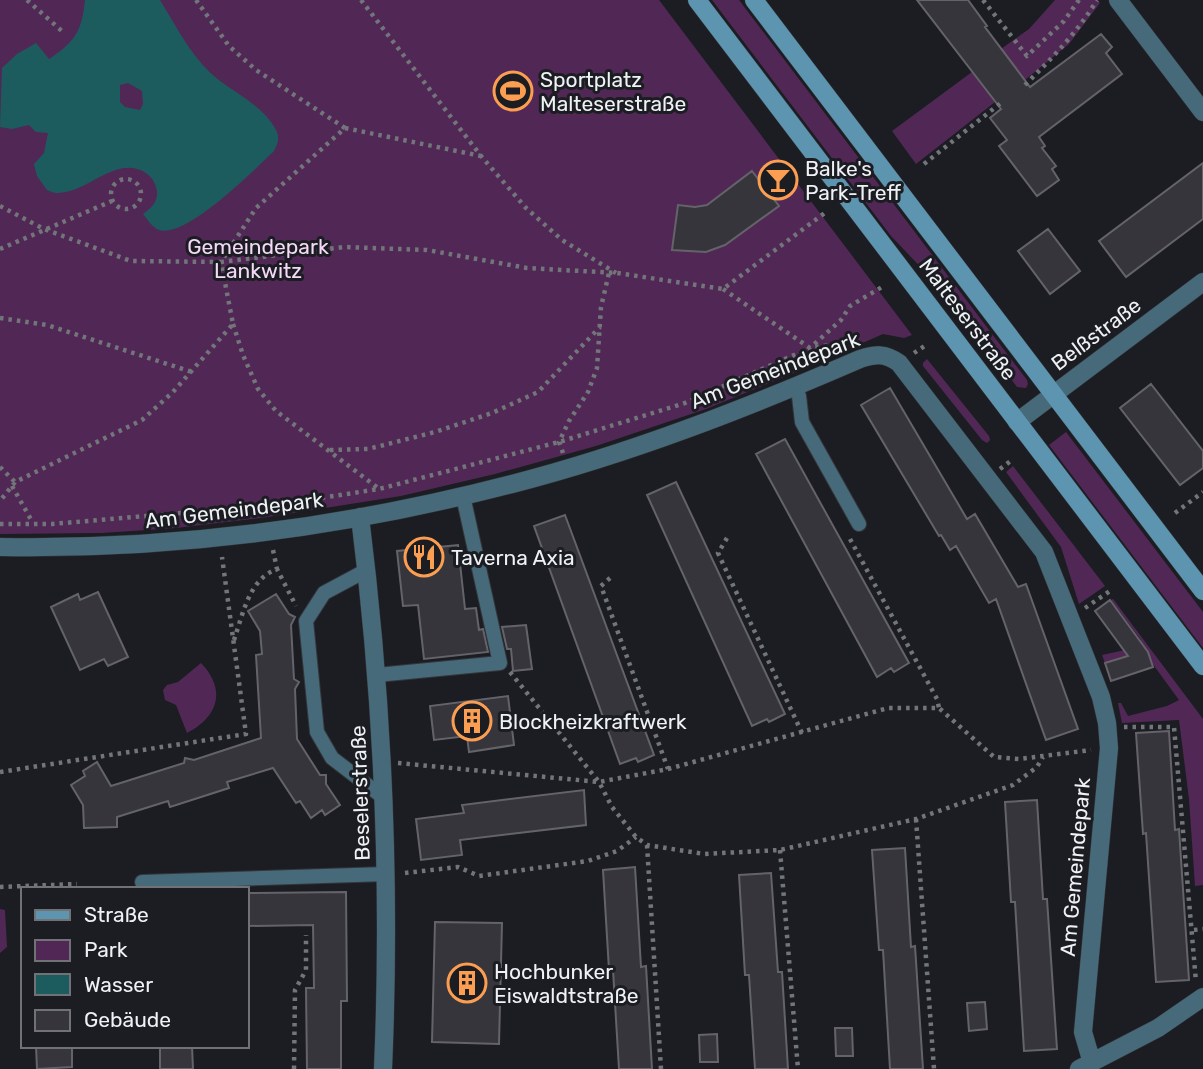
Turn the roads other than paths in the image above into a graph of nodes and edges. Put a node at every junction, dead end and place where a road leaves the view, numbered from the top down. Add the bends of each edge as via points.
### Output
1 (697, 0) edge
2 (754, 0) edge
3 (1118, 0) edge
4 (1203, 112) edge
5 (1203, 282) edge
6 (795, 387) junction
7 (1053, 395) junction
8 (1017, 422) junction
9 (463, 496) junction
10 (360, 517) junction
11 (859, 524) road end
12 (0, 547) edge
13 (367, 570) junction
14 (1203, 591) edge
15 (1203, 666) edge
16 (377, 675) junction
17 (384, 798) junction
18 (386, 874) junction
19 (142, 882) dead end
20 (1200, 992) edge
21 (1085, 1066) edge
22 (383, 1069) edge

1 - 8 main road, Malteserstraße
2 - 7 main road, Malteserstraße
3 - 4 street
5 - 7 street, Belßstraße
6 - 9 street, Am Gemeindepark via 568,468
6 - 11 lane via 802,422
6 - 21 street, Am Gemeindepark via 875,355 889,356 1045,552 1101,697 1110,748 1083,1032
7 - 8 street, Belßstraße
7 - 14 main road, Malteserstraße
8 - 15 main road, Malteserstraße
9 - 10 street, Am Gemeindepark
9 - 16 lane via 500,663
10 - 12 street, Am Gemeindepark via 201,540
10 - 13 street, Beselerstraße
13 - 16 street, Beselerstraße
13 - 17 lane via 324,593 306,621 317,732 332,758
16 - 17 street, Beselerstraße
17 - 18 street, Beselerstraße
18 - 19 lane
18 - 22 street, Beselerstraße
20 - 21 street via 1157,1028

